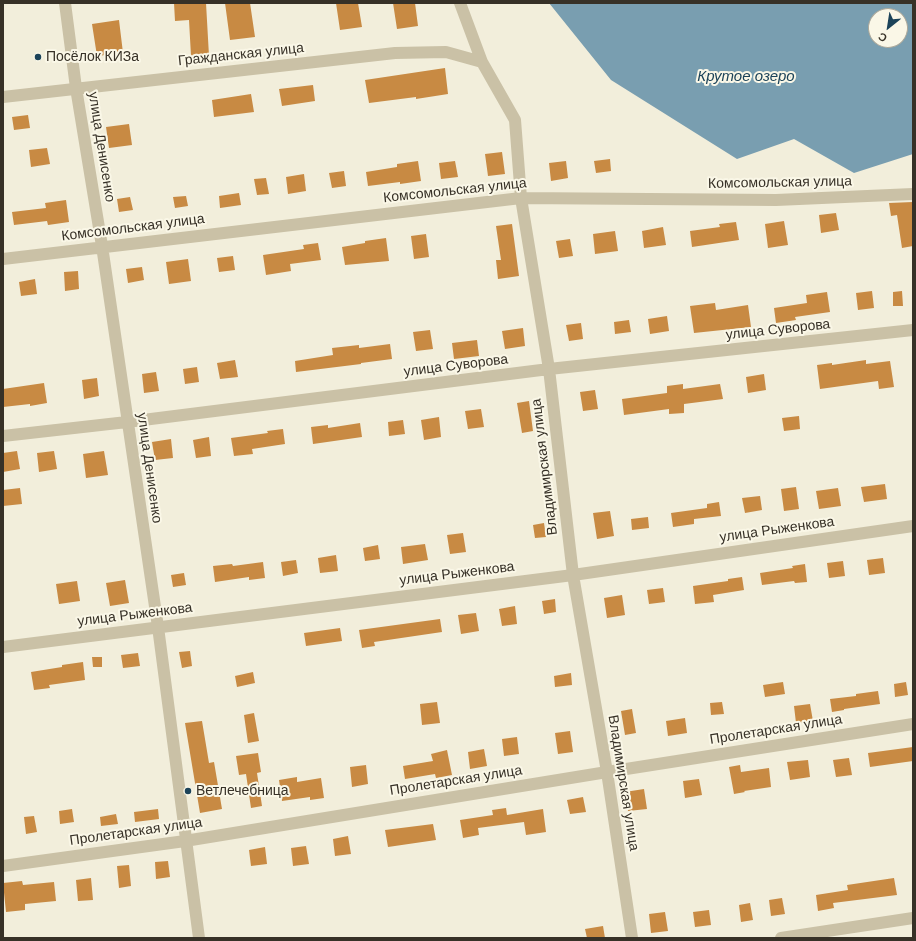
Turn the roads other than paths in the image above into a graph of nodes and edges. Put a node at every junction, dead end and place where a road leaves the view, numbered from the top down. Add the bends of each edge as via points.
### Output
1 (65, 3) edge
2 (460, 3) edge
3 (482, 62) junction
4 (76, 88) junction
5 (3, 97) edge
6 (913, 194) edge
7 (521, 198) junction
8 (102, 246) junction
9 (3, 259) edge
10 (913, 330) edge
11 (549, 369) junction
12 (127, 422) junction
13 (3, 436) edge
14 (913, 526) edge
15 (572, 574) junction
16 (158, 627) junction
17 (3, 646) edge
18 (913, 724) edge
19 (607, 772) junction
20 (185, 841) junction
21 (3, 866) edge
22 (913, 918) edge
23 (199, 938) edge
24 (632, 938) edge
25 (781, 938) edge

1 - 4 street, улица Денисенко
2 - 3 street, Владимирская улица
3 - 4 street, Гражданская улица via 446,52 395,53
3 - 7 street, Владимирская улица via 515,120
4 - 5 street, Гражданская улица
4 - 8 street, улица Денисенко
6 - 7 street, Комсомольская улица via 776,200
7 - 8 street, Комсомольская улица
7 - 11 street, Владимирская улица
8 - 9 street, Комсомольская улица
8 - 12 street, улица Денисенко
10 - 11 street, улица Суворова
11 - 12 street, улица Суворова
11 - 15 street, Владимирская улица
12 - 13 street, улица Суворова
12 - 16 street, улица Денисенко
14 - 15 street, улица Рыженкова
15 - 16 street, улица Рыженкова
15 - 19 street, Владимирская улица
16 - 17 street, улица Рыженкова
16 - 20 street, улица Денисенко
18 - 19 street, Пролетарская улица
19 - 20 street, Пролетарская улица
19 - 24 street, Владимирская улица
20 - 21 street, Пролетарская улица
20 - 23 street, улица Денисенко
22 - 25 street

